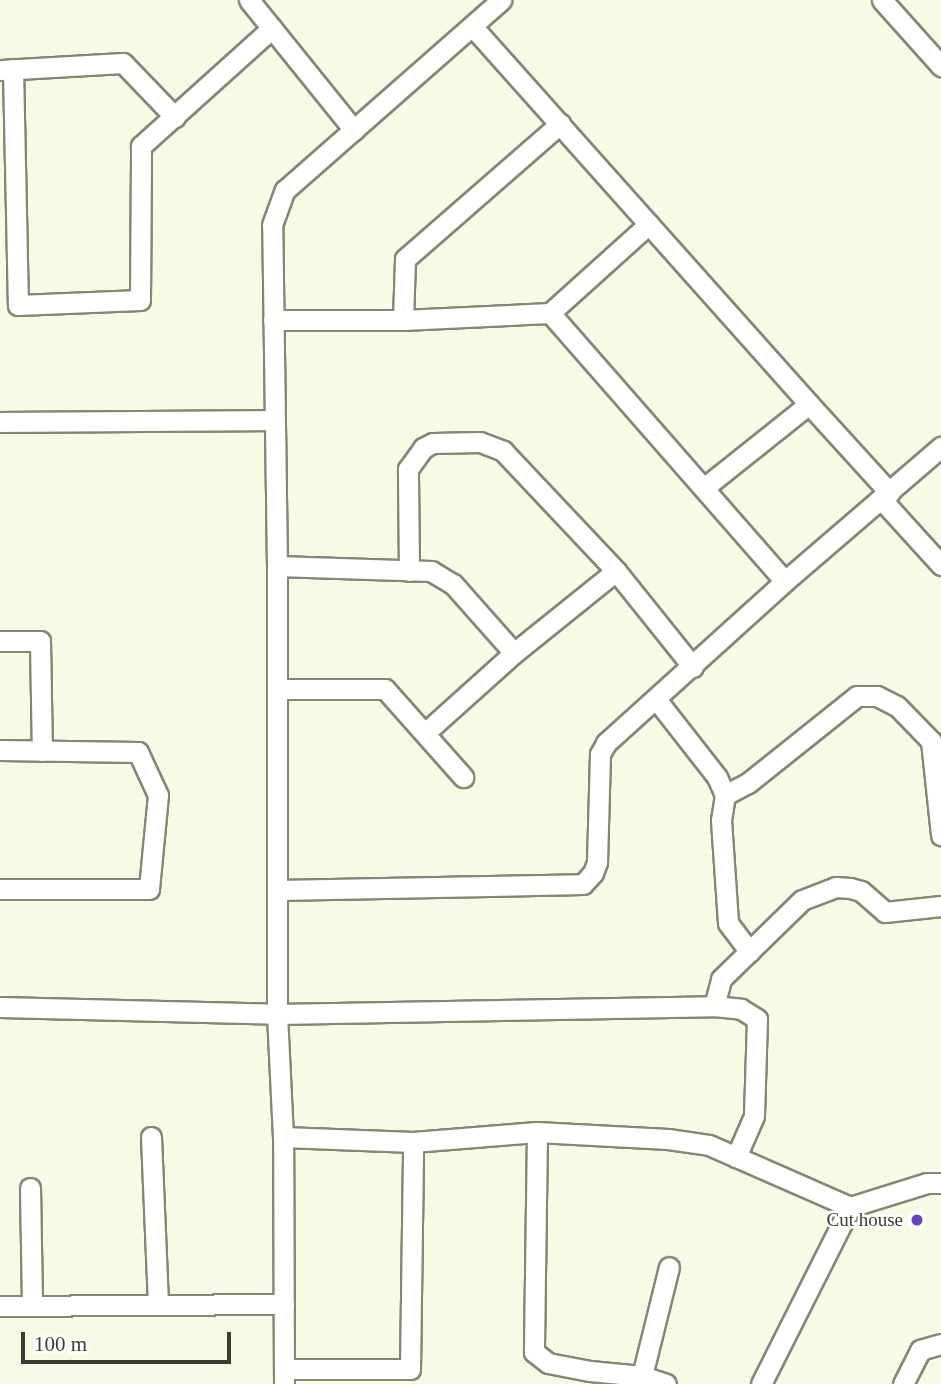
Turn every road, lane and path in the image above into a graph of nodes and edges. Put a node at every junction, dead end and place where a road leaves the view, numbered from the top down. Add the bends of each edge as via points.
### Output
1 (250, 0) edge
2 (501, 0) edge
3 (882, 0) edge
4 (472, 26) junction
5 (272, 28) junction
6 (941, 66) edge
7 (6, 70) edge
8 (175, 117) junction
9 (560, 124) junction
10 (354, 130) junction
11 (649, 225) junction
12 (550, 313) junction
13 (273, 320) junction
14 (403, 320) junction
15 (809, 404) junction
16 (274, 420) junction
17 (0, 422) edge
18 (941, 447) edge
19 (705, 487) junction
20 (886, 496) junction
21 (941, 565) edge
22 (277, 566) junction
23 (409, 571) junction
24 (615, 571) junction
25 (785, 581) junction
26 (0, 641) edge
27 (514, 653) junction
28 (693, 667) junction
29 (278, 689) junction
30 (656, 699) junction
31 (426, 732) junction
32 (0, 750) edge
33 (42, 751) junction
34 (463, 776) dead end
35 (725, 796) junction
36 (941, 835) edge
37 (0, 889) edge
38 (277, 890) junction
39 (941, 906) edge
40 (750, 952) junction
41 (714, 1006) junction
42 (0, 1007) edge
43 (277, 1014) junction
44 (537, 1132) junction
45 (150, 1136) dead end
46 (283, 1137) junction
47 (413, 1142) junction
48 (736, 1157) junction
49 (941, 1184) edge
50 (30, 1188) dead end
51 (850, 1207) junction
52 (669, 1267) dead end
53 (284, 1304) junction
54 (159, 1305) junction
55 (0, 1306) edge
56 (32, 1306) junction
57 (941, 1345) edge
58 (284, 1376) edge
59 (642, 1376) junction
60 (666, 1384) edge
61 (761, 1384) edge
62 (903, 1384) edge

1 - 5 street
2 - 4 street
3 - 6 street
4 - 9 street
4 - 10 street
5 - 8 street
5 - 10 street
7 - 8 street via 123,63
7 - 8 street via 18,305 140,300 141,146
9 - 11 street
9 - 14 street via 405,259
10 - 13 street via 285,190 272,225
11 - 12 street
11 - 15 street
12 - 14 street
12 - 19 street
13 - 14 street
13 - 16 street
15 - 19 street
15 - 20 street
16 - 17 street
16 - 22 street
18 - 20 street
19 - 25 street
20 - 21 street
20 - 25 street
22 - 23 street
22 - 29 street
23 - 24 street via 408,469 423,448 433,443 480,442 503,452
23 - 27 street via 431,571 453,584
24 - 27 street
24 - 28 street
25 - 28 street
26 - 33 street via 40,641
27 - 31 street
28 - 30 street
29 - 31 street via 385,689
29 - 38 street
30 - 35 street via 717,777
30 - 38 street via 606,743 600,754 597,862 583,884
31 - 34 street
32 - 33 street
33 - 37 street via 138,752 158,794 149,890
35 - 36 street via 858,696 877,696 897,706 931,741
35 - 40 street via 721,820 728,923
38 - 43 street
39 - 40 street via 885,912 861,891 836,887 802,900
40 - 41 street via 721,979
41 - 43 street
41 - 48 street via 741,1009 757,1019 754,1116
42 - 43 street
43 - 46 street
44 - 47 street
44 - 48 street via 668,1139 709,1145
44 - 59 street via 534,1352 548,1363
45 - 54 street
46 - 47 street
46 - 53 street
47 - 58 street via 410,1368
48 - 51 street
49 - 51 street
50 - 56 street
51 - 61 street
52 - 59 street
53 - 54 street
53 - 58 street
54 - 56 street
55 - 56 street
57 - 62 street via 920,1350
59 - 60 street

